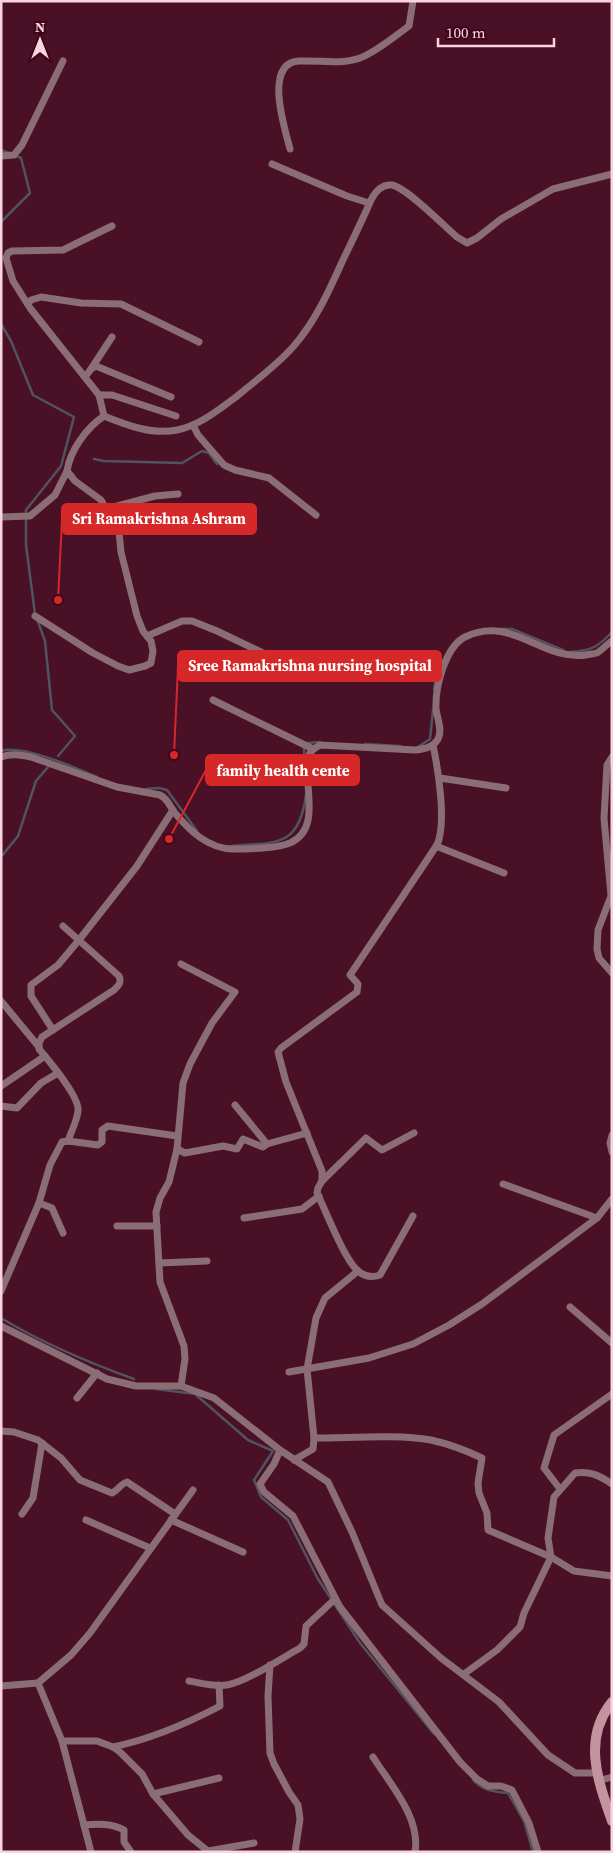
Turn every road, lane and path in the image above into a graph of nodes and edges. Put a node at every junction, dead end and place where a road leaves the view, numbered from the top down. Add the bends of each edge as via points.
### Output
1 (414, 1) edge
2 (64, 61) dead end
3 (290, 149) dead end
4 (1, 156) edge
5 (272, 164) dead end
6 (612, 174) edge
7 (370, 202) junction
8 (112, 226) dead end
9 (28, 304) junction
10 (112, 336) dead end
11 (199, 342) dead end
12 (90, 369) junction
13 (85, 378) junction
14 (99, 395) junction
15 (171, 396) dead end
16 (104, 416) junction
17 (176, 416) dead end
18 (193, 425) junction
19 (67, 472) junction
20 (178, 494) dead end
21 (106, 509) junction
22 (316, 515) dead end
23 (1, 517) edge
24 (35, 616) dead end
25 (147, 636) junction
26 (612, 641) edge
27 (315, 678) dead end
28 (213, 700) dead end
29 (433, 745) junction
30 (313, 749) junction
31 (612, 756) edge
32 (1, 757) edge
33 (440, 778) junction
34 (506, 788) dead end
35 (173, 810) junction
36 (436, 846) junction
37 (504, 873) dead end
38 (63, 926) dead end
39 (78, 940) junction
40 (612, 963) edge
41 (181, 964) dead end
42 (604, 964) junction
43 (612, 973) edge
44 (2, 1005) edge
45 (53, 1030) junction
46 (39, 1047) junction
47 (45, 1056) junction
48 (58, 1072) junction
49 (1, 1086) edge
50 (235, 1105) dead end
51 (1, 1106) edge
52 (307, 1133) junction
53 (414, 1133) dead end
54 (612, 1134) edge
55 (177, 1136) junction
56 (68, 1141) junction
57 (267, 1144) junction
58 (177, 1149) junction
59 (612, 1152) edge
60 (322, 1181) junction
61 (503, 1184) dead end
62 (319, 1196) junction
63 (612, 1200) edge
64 (39, 1203) junction
65 (413, 1216) dead end
66 (244, 1218) dead end
67 (597, 1218) junction
68 (117, 1226) dead end
69 (157, 1226) junction
70 (63, 1233) dead end
71 (207, 1261) dead end
72 (159, 1263) junction
73 (358, 1271) junction
74 (1, 1291) edge
75 (570, 1307) dead end
76 (1, 1326) edge
77 (612, 1343) edge
78 (307, 1369) junction
79 (289, 1372) dead end
80 (97, 1373) junction
81 (181, 1386) junction
82 (612, 1394) edge
83 (77, 1398) dead end
84 (1, 1431) edge
85 (314, 1438) junction
86 (42, 1443) junction
87 (280, 1450) junction
88 (294, 1460) junction
89 (612, 1484) edge
90 (560, 1489) junction
91 (193, 1490) dead end
92 (22, 1514) dead end
93 (173, 1517) junction
94 (86, 1520) dead end
95 (150, 1548) junction
96 (243, 1552) dead end
97 (551, 1557) junction
98 (612, 1576) edge
99 (335, 1599) junction
100 (270, 1665) junction
101 (464, 1674) junction
102 (189, 1681) dead end
103 (38, 1683) junction
104 (219, 1685) junction
105 (1, 1686) edge
106 (612, 1702) edge
107 (62, 1741) junction
108 (113, 1747) junction
109 (373, 1757) dead end
110 (597, 1777) junction
111 (612, 1777) edge
112 (219, 1778) dead end
113 (153, 1794) junction
114 (612, 1821) edge
115 (84, 1825) junction
116 (254, 1843) dead end
117 (208, 1851) edge
118 (91, 1852) edge
119 (131, 1852) edge
120 (295, 1852) edge
121 (415, 1852) edge
122 (538, 1852) edge

1 - 3 street via 409,26 362,58 296,61 287,66 281,74 278,98
2 - 4 street via 22,145 14,155
5 - 7 street via 347,196
6 - 7 street via 553,189 501,219 470,242 456,237 398,187 381,188
7 - 18 street via 326,296 293,347 267,372
8 - 9 street via 63,250 8,253 6,262 13,281
9 - 11 street via 41,297 121,304
9 - 13 street
10 - 12 street
12 - 13 street
12 - 15 street via 96,366
13 - 14 street
14 - 16 street
14 - 17 street via 112,395
16 - 18 street via 129,426 163,432
16 - 19 street via 80,441
18 - 22 street via 224,465 269,478
19 - 21 street via 101,500
19 - 23 street via 55,495 30,516
20 - 21 street via 155,496
21 - 25 street via 119,532 137,616
24 - 25 street via 93,653 129,670 151,663 153,651
25 - 27 street via 182,621 192,621
26 - 29 street via 596,653 580,656 561,655 508,632 487,630 466,636 448,656 441,672 436,709 439,737
28 - 30 street
29 - 30 street via 415,750 320,745
29 - 33 street
30 - 35 street via 309,756 310,799 306,827 290,843 232,850 218,847 201,839
31 - 42 street via 607,765 604,818 611,896 598,930 597,948
32 - 35 street via 31,756 117,786 160,795 166,798
33 - 34 street
33 - 36 street via 440,835
35 - 39 street via 137,866
36 - 37 street
36 - 52 street via 350,975 358,984 358,992 278,1052 286,1082
38 - 39 street
39 - 45 street via 58,965 31,985 31,996
39 - 45 street via 119,976 120,983
40 - 42 street
41 - 55 street via 235,992 212,1023 190,1064 183,1082
42 - 43 street
44 - 46 street
45 - 46 street via 42,1037
46 - 47 street
47 - 48 street
47 - 49 street
48 - 51 street via 41,1083 17,1108
48 - 56 street via 78,1105
50 - 57 street
52 - 57 street
52 - 60 street via 322,1171
53 - 60 street via 382,1150 366,1138
54 - 59 street
55 - 56 street via 108,1126 103,1129 102,1142 98,1145
55 - 58 street
56 - 64 street via 62,1142 50,1165
57 - 58 street via 263,1147 243,1139 237,1149 223,1146 185,1153
58 - 69 street via 169,1182 156,1212
60 - 62 street via 317,1190
61 - 67 street
62 - 66 street via 302,1209
62 - 73 street
63 - 67 street
64 - 70 street via 52,1208
64 - 74 street
65 - 73 street via 382,1273 370,1276
67 - 78 street via 482,1304 413,1344 370,1358
68 - 69 street
69 - 72 street
71 - 72 street
72 - 81 street via 163,1292 184,1346
73 - 78 street via 325,1298 316,1318
75 - 77 street
76 - 80 street
78 - 79 street
78 - 85 street
80 - 81 street via 107,1379 136,1386
80 - 83 street
81 - 87 street via 214,1398
82 - 90 street via 554,1435 544,1468
84 - 86 street via 14,1432
85 - 88 street via 313,1449
85 - 97 street via 430,1440 482,1458 478,1483 487,1513 488,1530
86 - 92 street via 33,1498
86 - 93 street via 61,1458 80,1480 112,1492 126,1482
87 - 88 street
87 - 99 street via 260,1484 264,1492 293,1516
88 - 101 street via 328,1482 382,1605 441,1658
89 - 90 street via 586,1471 575,1473
90 - 97 street via 554,1497 548,1538
91 - 93 street
93 - 95 street
93 - 96 street
94 - 95 street
95 - 103 street via 90,1633 71,1655
97 - 98 street via 574,1571
97 - 101 street via 520,1626 497,1650
99 - 100 street via 306,1626 304,1644
99 - 122 street via 460,1762 488,1786 512,1790 529,1823
100 - 104 street via 228,1685
100 - 120 street via 270,1753 298,1805 300,1819
101 - 110 street via 499,1702 548,1755 576,1773
102 - 104 street
103 - 105 street
103 - 107 street
104 - 108 street via 220,1706 176,1728
106 - 110 main road via 598,1726 594,1750
107 - 108 street via 97,1741
107 - 115 street
108 - 113 street via 142,1774
109 - 121 street via 410,1815 416,1832
110 - 111 street
110 - 114 main road
112 - 113 street
113 - 117 street via 188,1835
115 - 118 street
115 - 119 street via 99,1824 124,1830 124,1842
116 - 117 street

